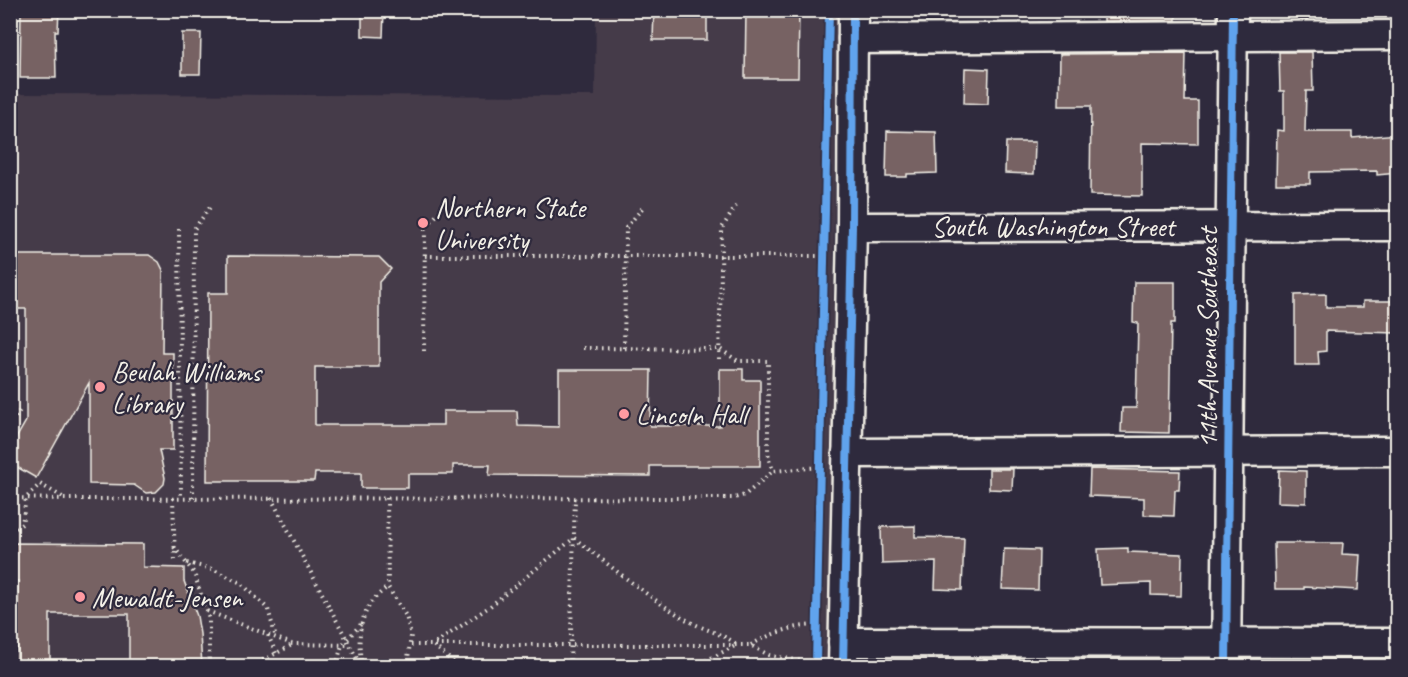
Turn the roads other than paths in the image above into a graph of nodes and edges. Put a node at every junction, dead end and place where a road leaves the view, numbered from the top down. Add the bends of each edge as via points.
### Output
1 (853, 10) edge
2 (1233, 23) edge
3 (1398, 35) edge
4 (853, 39) junction
5 (1230, 226) junction
6 (1398, 226) edge
7 (852, 227) junction
8 (1229, 452) junction
9 (1398, 452) edge
10 (834, 460) junction
11 (1398, 643) edge
12 (830, 652) edge
13 (1227, 654) edge

1 - 4 street
2 - 3 street
2 - 4 street
2 - 5 street, 11th Avenue Southeast
4 - 7 street
5 - 6 street, South Washington Street
5 - 7 street, South Washington Street
5 - 8 street, 11th Avenue Southeast
7 - 10 street
8 - 9 street
8 - 10 street
8 - 13 street, 11th Avenue Southeast
10 - 12 street
11 - 13 street
12 - 13 street

